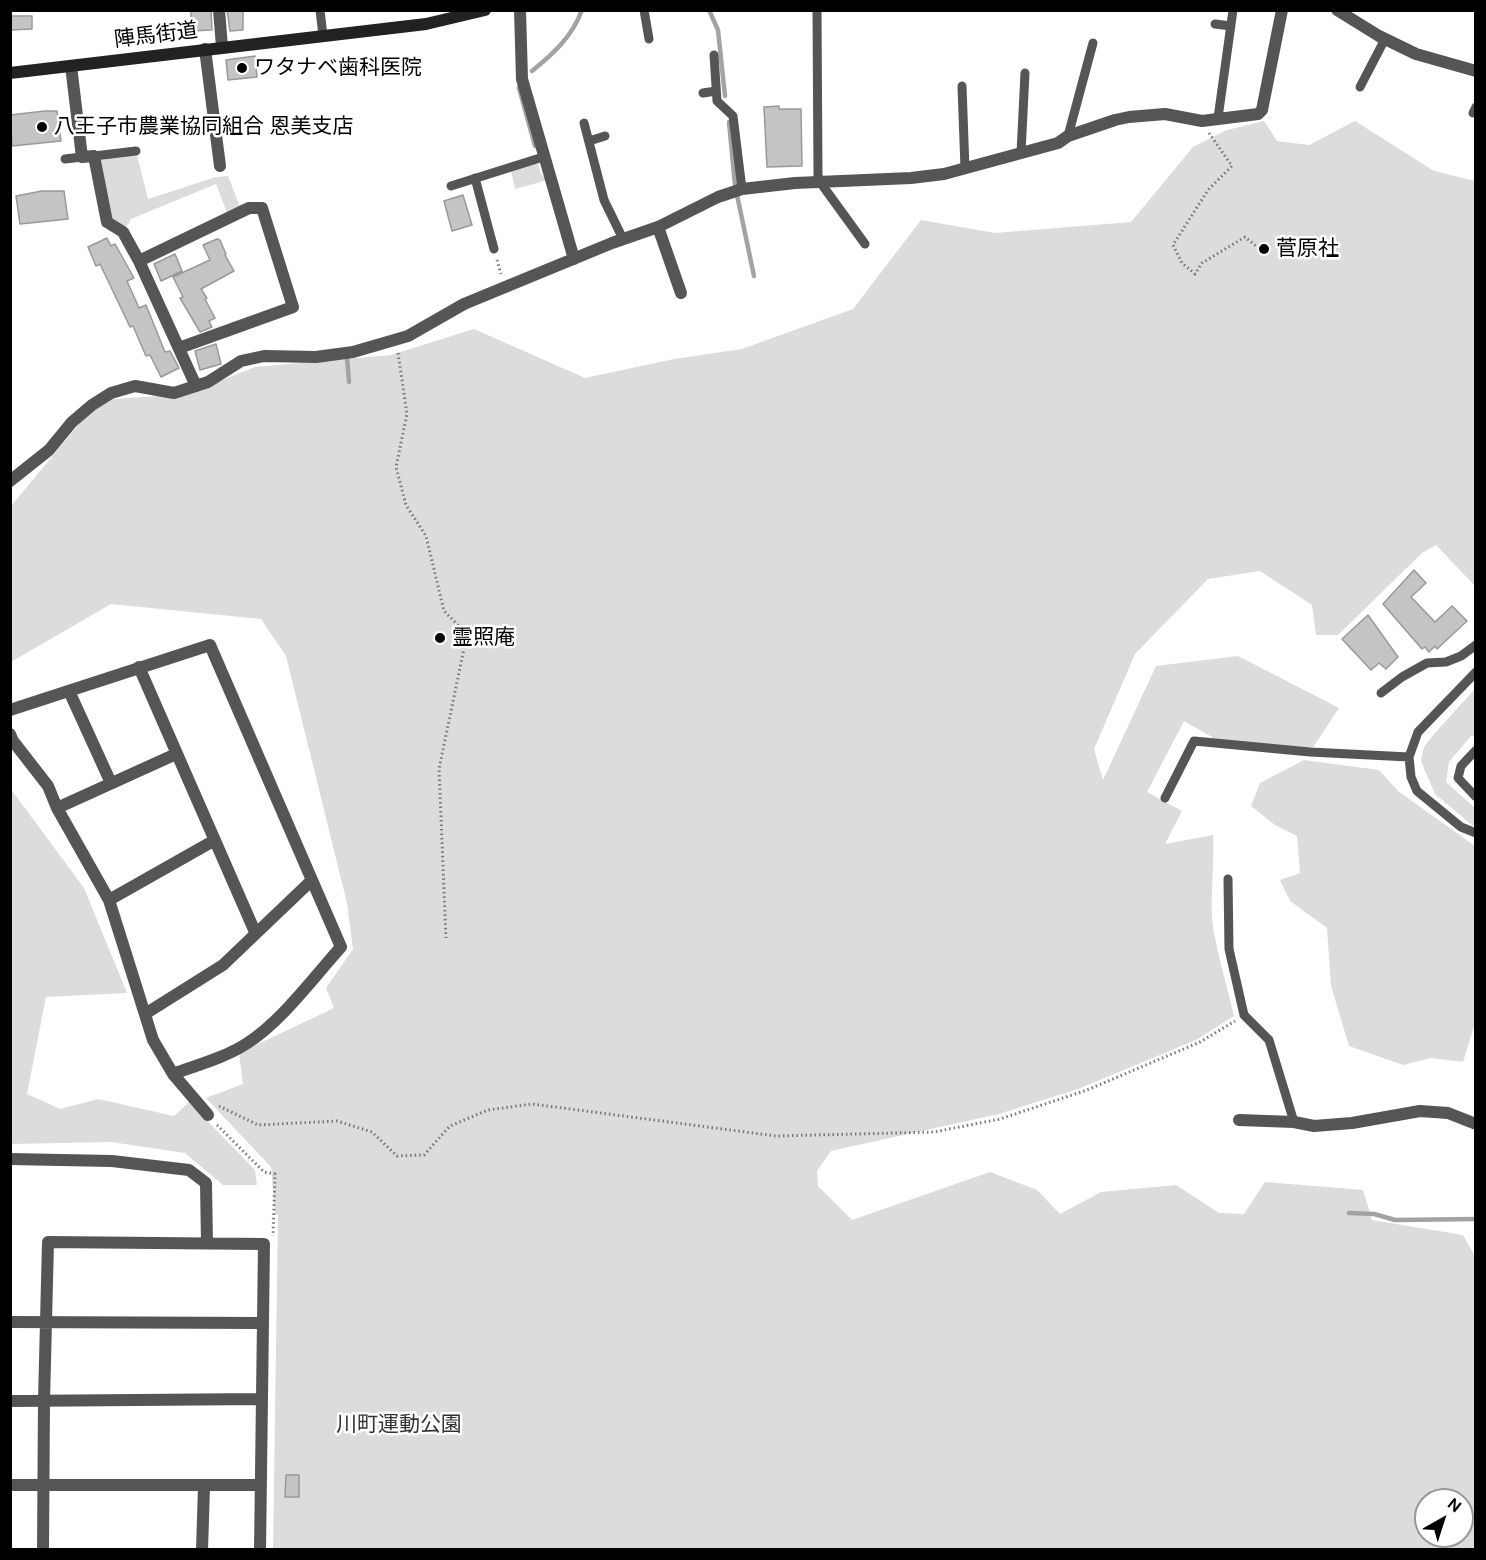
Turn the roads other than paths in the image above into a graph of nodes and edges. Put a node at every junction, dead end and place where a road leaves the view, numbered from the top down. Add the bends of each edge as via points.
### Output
1 (219, 10) edge
2 (320, 10) edge
3 (485, 10) edge
4 (520, 10) edge
5 (644, 10) edge
6 (817, 10) edge
7 (1233, 10) edge
8 (1282, 10) edge
9 (1337, 10) edge
10 (1215, 24) dead end
11 (1231, 26) junction
12 (323, 36) junction
13 (649, 39) dead end
14 (1385, 39) junction
15 (1093, 43) dead end
16 (222, 47) junction
17 (205, 50) junction
18 (714, 55) dead end
19 (71, 66) junction
20 (1476, 71) edge
21 (10, 73) edge
22 (1024, 74) dead end
23 (962, 86) dead end
24 (1360, 87) dead end
25 (716, 91) junction
26 (703, 93) dead end
27 (1218, 118) junction
28 (584, 123) dead end
29 (231, 125) dead end
30 (215, 128) junction
31 (605, 136) dead end
32 (1068, 136) junction
33 (588, 141) junction
34 (136, 152) dead end
35 (1021, 153) junction
36 (88, 156) junction
37 (543, 157) junction
38 (65, 159) dead end
39 (220, 166) dead end
40 (965, 169) junction
41 (475, 178) junction
42 (820, 182) junction
43 (451, 186) dead end
44 (742, 189) junction
45 (658, 227) junction
46 (623, 239) junction
47 (865, 244) dead end
48 (494, 249) road end
49 (573, 259) junction
50 (139, 261) junction
51 (681, 293) dead end
52 (179, 348) junction
53 (196, 386) junction
54 (10, 481) edge
55 (1476, 645) edge
56 (139, 667) junction
57 (1476, 672) edge
58 (69, 691) junction
59 (1381, 693) dead end
60 (10, 710) edge
61 (10, 734) edge
62 (1476, 750) edge
63 (176, 754) junction
64 (1409, 757) junction
65 (111, 783) junction
66 (1476, 797) edge
67 (1165, 798) dead end
68 (57, 808) junction
69 (1476, 833) edge
70 (215, 840) junction
71 (1228, 879) dead end
72 (312, 880) junction
73 (109, 900) junction
74 (255, 932) junction
75 (145, 1014) junction
76 (173, 1074) junction
77 (205, 1111) road end
78 (1239, 1120) dead end
79 (1294, 1122) junction
80 (1476, 1124) edge
81 (10, 1159) edge
82 (207, 1243) junction
83 (10, 1322) edge
84 (46, 1322) junction
85 (262, 1323) junction
86 (262, 1400) junction
87 (10, 1401) edge
88 (44, 1401) junction
89 (10, 1485) edge
90 (44, 1485) junction
91 (261, 1485) junction
92 (204, 1487) junction
93 (43, 1550) edge
94 (202, 1550) edge
95 (260, 1550) edge

1 - 16 street
2 - 12 lane
3 - 12 main road, 陣馬街道 via 426,24
4 - 37 street via 522,79
5 - 13 lane
6 - 42 lane
7 - 11 lane
8 - 27 street via 1262,110 1258,114
9 - 14 street
10 - 11 lane
11 - 27 lane
12 - 16 main road, 陣馬街道
14 - 20 street via 1416,54
14 - 24 lane
15 - 32 lane
16 - 17 main road, 陣馬街道
17 - 19 main road, 陣馬街道
17 - 30 street
18 - 25 lane
19 - 21 main road, 陣馬街道
19 - 36 street
22 - 35 lane
23 - 40 lane
25 - 26 lane
25 - 44 lane via 717,101 733,116
27 - 32 street via 1202,121 1165,114 1129,117
28 - 33 lane
29 - 30 lane
30 - 39 street
31 - 33 lane
32 - 35 street via 1058,143
33 - 46 lane via 604,200
34 - 36 lane
35 - 40 street
36 - 38 lane
36 - 50 street via 107,222 123,232
37 - 41 lane
37 - 49 street
40 - 42 street via 910,178
41 - 43 lane
41 - 48 lane
42 - 44 street
42 - 47 lane
44 - 45 street
45 - 46 street
45 - 51 street
46 - 49 street
49 - 53 street via 464,304 408,336 353,352 316,357 264,356 241,361
50 - 52 street
50 - 52 street via 249,208 262,208 293,307
52 - 53 street
53 - 54 street via 174,393 135,386 111,393 79,416 49,450
55 - 59 lane via 1446,662 1427,663
56 - 58 street
56 - 63 street
56 - 72 street via 210,645
57 - 64 lane via 1418,732
58 - 60 street
58 - 65 street
61 - 68 street via 48,786
62 - 66 lane via 1461,766 1458,778
63 - 65 street
63 - 70 street
64 - 67 lane via 1194,741
64 - 69 lane via 1417,791 1461,827
65 - 68 street
68 - 73 street
70 - 73 street
70 - 74 street
71 - 79 lane via 1229,949 1244,1015 1269,1040
72 - 74 street
72 - 76 street via 341,947 268,1028 224,1056
73 - 75 street
74 - 75 street via 223,965
75 - 76 street via 153,1040
76 - 77 street
78 - 79 street
79 - 80 street via 1314,1126 1352,1123 1420,1111 1448,1113
81 - 82 street via 112,1161 189,1170 207,1183
82 - 84 street via 48,1242
82 - 85 street via 264,1244
83 - 84 street
84 - 85 street
84 - 88 street
85 - 86 street
86 - 88 street
86 - 91 street
87 - 88 street
88 - 90 street
89 - 90 street
90 - 92 street
90 - 93 street
91 - 92 street
91 - 95 street
92 - 94 street

